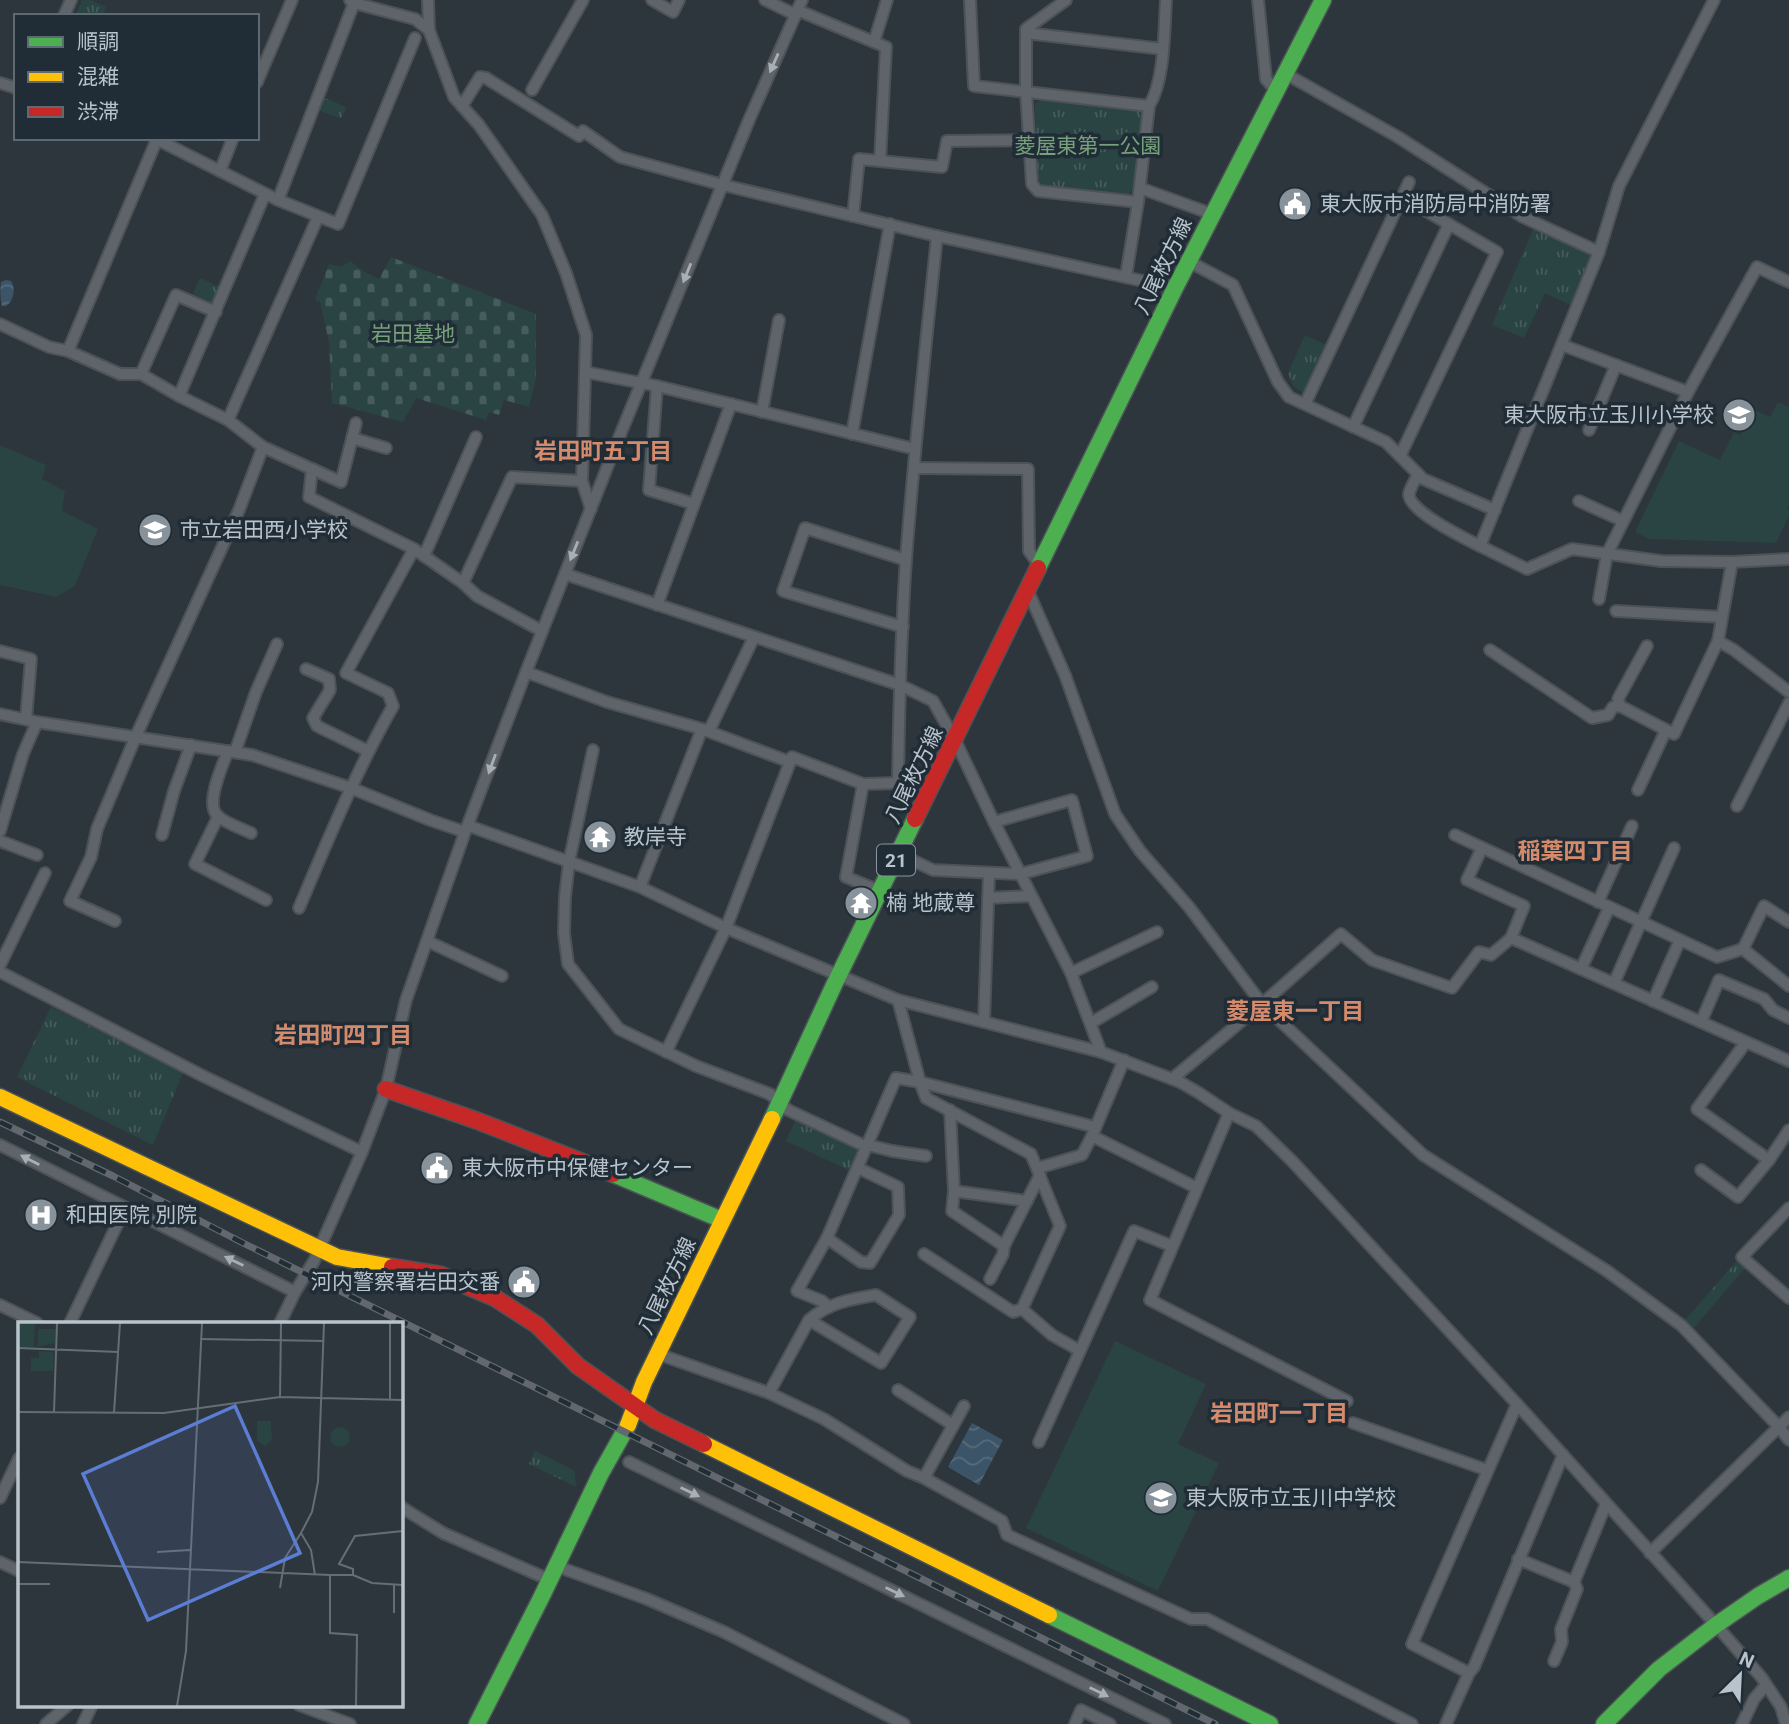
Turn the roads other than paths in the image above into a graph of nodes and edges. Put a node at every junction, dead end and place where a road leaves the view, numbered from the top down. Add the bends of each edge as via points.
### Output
1 (292, 0) edge
2 (428, 0) edge
3 (583, 0) edge
4 (652, 0) edge
5 (679, 0) edge
6 (765, 0) edge
7 (887, 0) edge
8 (970, 0) edge
9 (1066, 0) edge
10 (1166, 0) edge
11 (1258, 0) edge
12 (1323, 0) edge
13 (1714, 0) edge
14 (352, 2) edge
15 (798, 8) edge
16 (429, 30) junction
17 (1026, 33) junction
18 (415, 38) dead end
19 (873, 42) junction
20 (1163, 50) junction
21 (1286, 74) junction
22 (259, 77) edge
23 (532, 90) dead end
24 (1026, 91) junction
25 (1277, 92) junction
26 (462, 106) junction
27 (1149, 106) junction
28 (155, 140) edge
29 (157, 140) edge
30 (232, 140) edge
31 (1030, 140) junction
32 (880, 161) junction
33 (220, 171) junction
34 (1409, 182) dead end
35 (723, 185) junction
36 (1140, 188) junction
37 (265, 194) junction
38 (1402, 197) junction
39 (278, 200) junction
40 (1138, 202) junction
41 (1212, 215) junction
42 (853, 216) junction
43 (318, 217) junction
44 (890, 224) junction
45 (1449, 224) junction
46 (937, 236) junction
47 (1599, 252) junction
48 (1188, 261) junction
49 (1126, 276) junction
50 (1789, 282) edge
51 (1175, 288) junction
52 (216, 312) junction
53 (779, 320) dead end
54 (0, 324) edge
55 (1562, 345) junction
56 (68, 351) junction
57 (1616, 365) junction
58 (585, 372) junction
59 (141, 374) junction
60 (642, 383) junction
61 (657, 386) junction
62 (1688, 393) junction
63 (179, 396) junction
64 (730, 404) junction
65 (1305, 404) junction
66 (762, 412) junction
67 (228, 420) junction
68 (356, 423) dead end
69 (1353, 427) junction
70 (1589, 430) dead end
71 (852, 434) junction
72 (352, 438) junction
73 (476, 438) dead end
74 (263, 447) junction
75 (386, 448) dead end
76 (915, 449) junction
77 (1400, 456) junction
78 (914, 468) junction
79 (312, 469) junction
80 (1418, 474) junction
81 (582, 481) junction
82 (1579, 501) dead end
83 (694, 504) junction
84 (591, 509) junction
85 (1496, 510) junction
86 (1623, 521) junction
87 (1480, 546) junction
88 (414, 548) junction
89 (1607, 554) junction
90 (424, 556) junction
91 (1789, 559) edge
92 (906, 560) junction
93 (1042, 562) junction
94 (1732, 562) junction
95 (565, 574) junction
96 (463, 583) junction
97 (1028, 591) junction
98 (1599, 599) dead end
99 (657, 605) junction
100 (1616, 611) dead end
101 (1722, 617) junction
102 (903, 627) junction
103 (542, 631) junction
104 (754, 637) junction
105 (1718, 641) junction
106 (277, 644) dead end
107 (1647, 646) dead end
108 (1490, 650) dead end
109 (0, 651) edge
110 (306, 669) dead end
111 (526, 672) junction
112 (900, 685) junction
113 (1789, 692) edge
114 (1789, 703) edge
115 (1620, 706) junction
116 (0, 714) edge
117 (31, 720) junction
118 (706, 730) junction
119 (1666, 730) junction
120 (136, 736) junction
121 (955, 740) junction
122 (191, 745) junction
123 (593, 750) dead end
124 (368, 751) junction
125 (231, 752) junction
126 (790, 762) junction
127 (863, 784) junction
128 (351, 788) junction
129 (1638, 790) dead end
130 (1737, 806) dead end
131 (218, 817) junction
132 (994, 822) junction
133 (1632, 826) dead end
134 (467, 829) junction
135 (0, 831) edge
136 (251, 833) dead end
137 (162, 835) dead end
138 (1455, 835) dead end
139 (0, 841) edge
140 (1482, 848) junction
141 (1674, 848) dead end
142 (899, 853) junction
143 (37, 855) dead end
144 (569, 862) junction
145 (45, 873) dead end
146 (989, 873) junction
147 (1020, 874) junction
148 (640, 887) junction
149 (880, 891) junction
150 (1031, 896) junction
151 (988, 898) junction
152 (266, 900) dead end
153 (1598, 902) junction
154 (299, 908) dead end
155 (1609, 908) junction
156 (115, 921) dead end
157 (1642, 922) junction
158 (1789, 922) edge
159 (726, 928) junction
160 (1157, 932) dead end
161 (1511, 938) junction
162 (1680, 940) junction
163 (427, 941) junction
164 (1743, 949) junction
165 (0, 965) edge
166 (1581, 969) junction
167 (0, 972) edge
168 (1071, 973) junction
169 (839, 975) junction
170 (502, 976) dead end
171 (1787, 982) edge
172 (1614, 983) junction
173 (1152, 987) dead end
174 (898, 1000) junction
175 (1653, 1001) junction
176 (1262, 1004) junction
177 (1789, 1018) edge
178 (984, 1022) junction
179 (1701, 1022) junction
180 (1091, 1023) junction
181 (1746, 1042) junction
182 (666, 1052) junction
183 (1101, 1052) junction
184 (1788, 1059) edge
185 (1124, 1060) junction
186 (1172, 1079) junction
187 (920, 1082) junction
188 (386, 1089) junction
189 (0, 1097) edge
190 (780, 1102) junction
191 (950, 1110) junction
192 (1229, 1114) junction
193 (1789, 1130) edge
194 (1093, 1132) junction
195 (0, 1145) edge
196 (868, 1146) junction
197 (362, 1152) junction
198 (926, 1156) dead end
199 (1769, 1160) junction
200 (858, 1168) junction
201 (1701, 1170) dead end
202 (1039, 1172) junction
203 (1197, 1188) junction
204 (954, 1191) junction
205 (1027, 1201) junction
206 (125, 1208) junction
207 (1789, 1208) edge
208 (722, 1220) junction
209 (827, 1238) junction
210 (1004, 1246) junction
211 (1172, 1246) junction
212 (319, 1249) junction
213 (924, 1254) dead end
214 (990, 1279) dead end
215 (295, 1292) junction
216 (1789, 1298) edge
217 (0, 1305) edge
218 (829, 1307) junction
219 (1022, 1310) junction
220 (809, 1321) junction
221 (35, 1322) edge
222 (70, 1322) edge
223 (280, 1322) edge
224 (1075, 1348) dead end
225 (658, 1354) junction
226 (898, 1390) dead end
227 (769, 1394) junction
228 (1347, 1401) dead end
229 (1517, 1404) junction
230 (964, 1406) dead end
231 (635, 1407) junction
232 (1789, 1417) edge
233 (1353, 1423) dead end
234 (953, 1424) junction
235 (1779, 1427) junction
236 (1789, 1440) edge
237 (1040, 1442) dead end
238 (1563, 1455) junction
239 (18, 1460) edge
240 (629, 1462) dead end
241 (1488, 1470) junction
242 (924, 1478) junction
243 (0, 1499) edge
244 (1606, 1504) junction
245 (402, 1508) edge
246 (1650, 1553) junction
247 (1518, 1559) junction
248 (0, 1562) edge
249 (18, 1571) edge
250 (553, 1573) junction
251 (1789, 1578) edge
252 (1574, 1582) junction
253 (1716, 1625) junction
254 (1554, 1661) dead end
255 (1469, 1673) junction
256 (1766, 1685) junction
257 (67, 1706) edge
258 (92, 1706) edge
259 (302, 1706) edge
260 (46, 1724) edge
261 (83, 1724) edge
262 (350, 1724) edge
263 (477, 1724) edge
264 (904, 1724) edge
265 (1075, 1724) edge
266 (1110, 1724) edge
267 (1166, 1724) edge
268 (1269, 1724) edge
269 (1412, 1724) edge
270 (1446, 1724) edge
271 (1604, 1724) edge
272 (1742, 1724) edge
273 (1786, 1724) edge

1 - 22 street
2 - 16 street
3 - 23 street
4 - 5 street via 673,12
6 - 15 street
7 - 19 street
8 - 24 street via 974,86
9 - 17 street
10 - 20 street
11 - 25 street via 1266,79
12 - 21 street, 八尾枚方線 / 21
13 - 47 street via 1619,186
14 - 16 street via 415,19
14 - 39 street
15 - 19 street
15 -> 35 street
16 - 26 street via 454,97
17 - 20 street
17 - 24 street
18 - 43 street via 338,224
19 - 32 street via 886,47
20 - 27 street via 1156,93
21 - 25 street, 八尾枚方線 / 21
21 - 47 street via 1398,137 1522,217
24 - 27 street
24 - 31 street
25 - 41 street, 八尾枚方線 / 21
26 - 35 street via 480,77 486,78 579,136 583,131 620,157
26 - 58 street via 542,215 586,335
27 - 36 street
28 - 56 street
29 - 33 street
30 - 33 street
31 - 32 street via 947,141 942,167
31 - 40 street via 1032,184 1038,191
32 - 42 street via 859,159
33 - 37 street
34 - 38 street
35 - 42 street
35 -> 60 street
36 - 40 street
36 - 41 street
37 - 39 street
37 - 52 street
38 - 45 street
38 - 65 street
39 - 43 street
40 - 49 street
41 - 48 street, 八尾枚方線 / 21
42 - 44 street
43 - 67 street
44 - 46 street
44 - 71 street
45 - 69 street
45 - 77 street via 1497,252
46 - 49 street
46 - 76 street
47 - 55 street
48 - 51 street, 八尾枚方線 / 21
48 - 65 street via 1233,285 1278,382 1289,397
49 - 51 street
50 - 62 street via 1757,267
51 - 93 street, 八尾枚方線 / 21
52 - 59 street via 176,295
52 - 63 street
53 - 66 street
54 - 56 street
55 - 57 street
55 - 85 street
56 - 59 street via 120,374
57 - 62 street
57 - 70 street
58 - 60 street
58 - 81 street
59 - 63 street
60 - 61 street
60 - 84 street
61 - 64 street
61 - 83 street via 649,490
62 - 86 street
63 - 67 street
64 - 66 street
64 - 83 street
65 - 69 street
66 - 71 street
67 - 74 street
68 - 72 street
69 - 77 street via 1386,442
71 - 76 street
72 - 75 street
72 - 79 street via 341,482
73 - 90 street
74 - 79 street
74 - 120 street
76 - 78 street
77 - 80 street
78 - 92 street
78 - 93 street via 1028,469 1028,551
79 - 88 street via 309,497
80 - 85 street
80 - 87 street via 1409,494 1411,502 1437,524
81 - 84 street
81 - 96 street via 512,477
82 - 86 street
83 - 99 street
84 -> 95 street
85 - 87 street
86 - 89 street
87 - 89 street via 1527,569 1572,549
88 - 90 street
88 - 124 street via 346,673 388,693 393,706
89 - 94 street via 1661,561
89 - 98 street
90 - 96 street
91 - 94 street
92 - 102 street
92 - 102 street via 804,528 783,591
93 - 97 street, 八尾枚方線 / 21
94 - 101 street
95 - 99 street
95 - 103 street
96 - 103 street via 477,596
97 - 121 street, 八尾枚方線 / 21
97 - 176 street via 1065,675 1115,814 1139,851 1189,906
99 - 104 street
100 - 101 street
101 - 105 street
102 - 112 street
103 - 111 street
104 - 112 street
104 - 118 street
105 - 113 street
105 - 119 street via 1674,734
106 - 125 street
107 - 115 street via 1618,699
108 - 115 street via 1592,718 1608,715
109 - 117 street via 31,659
110 - 124 street via 329,679 330,690 313,718 317,726
111 - 118 street via 607,702
111 -> 134 street
112 - 121 street via 933,701
112 - 127 street via 898,783
114 - 130 street
115 - 119 street
116 - 117 street
117 - 120 street
117 - 135 street
118 - 126 street
118 - 148 street
119 - 129 street
120 - 122 street
120 - 156 street via 70,901
121 - 132 street
121 - 142 street, 八尾枚方線 / 21
122 - 125 street
122 - 137 street
123 - 144 street
124 - 128 street
125 - 128 street
125 - 131 street via 215,783
126 - 127 street via 792,757
126 - 159 street
127 - 149 street via 846,877
128 - 134 street via 430,820
128 - 154 street
131 - 136 street
131 - 152 street via 195,864
132 - 147 street
132 - 147 street via 1072,800 1087,856
133 - 153 street
134 - 144 street
134 - 163 street
138 - 140 street
139 - 143 street
140 - 153 street
140 - 161 street via 1467,880 1524,906
141 - 157 street
142 - 146 street via 933,870
142 - 149 street, 八尾枚方線 / 21
144 - 148 street
144 - 182 street via 564,933 568,964 619,1029
145 - 165 street
146 - 147 street
146 - 151 street
147 - 150 street
148 - 159 street
149 - 169 street, 八尾枚方線 / 21
150 - 151 street
150 - 168 street
151 - 178 street
153 - 155 street
155 - 157 street
155 - 166 street
157 - 162 street
157 - 172 street
158 - 164 street via 1764,906
159 - 169 street
159 - 182 street
160 - 168 street
161 - 166 street
161 - 176 street via 1491,955 1479,952 1452,988 1372,960 1341,934
162 - 164 street via 1717,957
162 - 175 street
163 - 170 street
163 - 188 street via 406,1000
164 - 171 street
166 - 172 street
167 - 197 street
168 - 180 street
169 - 174 street
169 - 190 street, 八尾枚方線 / 21
172 - 175 street
173 - 180 street
174 - 178 street
174 - 187 street
175 - 179 street
176 - 186 street
176 - 235 street via 1423,1155 1608,1271 1681,1325
177 - 179 street via 1764,999 1720,980
178 - 183 street
179 - 181 street
180 - 183 street
181 - 184 street
181 - 199 street via 1697,1109
182 - 190 street
183 - 185 street
185 - 186 street
185 - 194 street
186 - 192 street
187 - 191 street via 926,1098
187 - 194 street
187 - 196 street via 897,1078
188 - 197 street
188 - 208 street via 469,1117
189 - 212 street
190 - 196 street via 788,1110
190 - 208 street, 八尾枚方線 / 21
191 - 202 street via 1031,1154
191 - 204 street
192 - 203 street
192 - 229 street via 1256,1126 1292,1161
193 - 199 street
194 - 202 street via 1082,1154
194 - 203 street
206 -> 195 street
196 - 198 street
196 - 200 street
197 - 212 street
199 - 201 street via 1738,1197
200 - 209 street
200 - 209 street via 898,1187 899,1215 870,1263 861,1262
202 - 205 street
202 - 219 street via 1060,1226
203 - 211 street
204 - 205 street
204 - 210 street via 952,1211
205 - 210 street
215 -> 206 street
206 - 222 street
207 - 216 street via 1742,1257
208 - 225 street, 八尾枚方線 / 21
209 - 218 street via 797,1291
210 - 214 street
211 - 228 street via 1150,1300
211 - 237 street via 1134,1231
212 - 215 street
212 - 231 street via 441,1275 495,1298 537,1325 578,1366
213 - 219 street via 1013,1312
215 - 223 street
217 - 221 street
218 - 220 street
218 - 220 street via 876,1295 910,1317 881,1363
219 - 224 street
220 - 227 street
225 - 227 street
225 - 231 street, 八尾枚方線 / 21
226 - 234 street
227 - 242 street via 824,1419
229 - 238 street
229 - 241 street
230 - 234 street
231 - 250 street, 八尾枚方線 / 21
231 - 268 street
232 - 235 street
233 - 241 street
234 - 242 street
235 - 236 street
235 - 246 street
238 - 244 street
238 - 247 street
239 - 243 street
240 -> 267 street
241 - 255 street via 1412,1644
242 - 269 street via 1002,1521 1007,1535 1191,1619 1207,1619
244 - 246 street
244 - 252 street
245 - 250 street via 443,1533
246 - 253 street
247 - 252 street
247 - 255 street
248 - 249 street
250 - 263 street, 八尾枚方線 / 21
250 - 264 street via 647,1599 724,1632
251 - 253 street
252 - 254 street via 1577,1589
253 - 256 street
253 - 271 street via 1659,1669
255 - 270 street
256 - 272 street
256 - 273 street
257 - 260 street
258 - 261 street
259 - 262 street
265 - 266 street via 1081,1710

